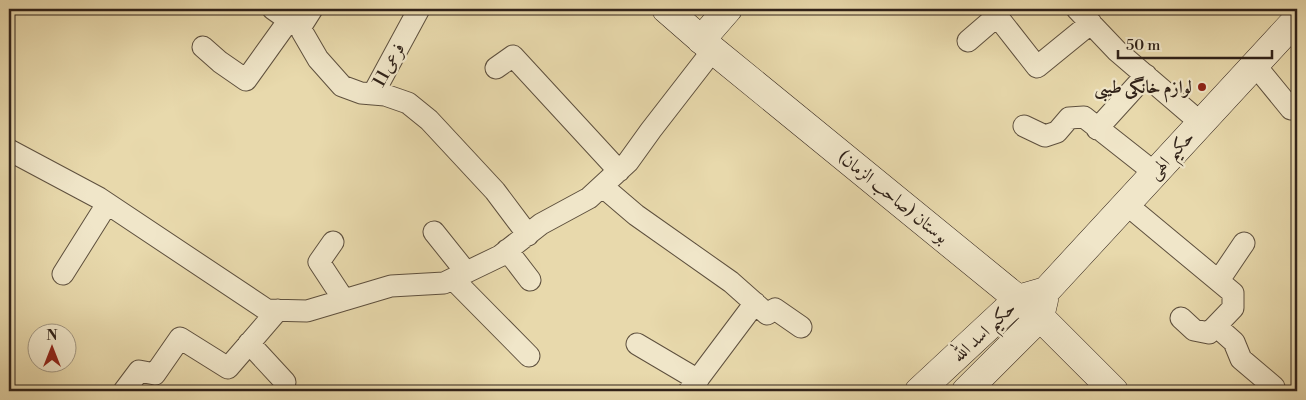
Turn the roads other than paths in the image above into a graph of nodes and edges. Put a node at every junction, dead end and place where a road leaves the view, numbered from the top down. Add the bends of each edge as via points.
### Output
1 (312, 9) edge
2 (420, 9) edge
3 (666, 9) edge
4 (728, 9) edge
5 (1084, 16) edge
6 (287, 19) edge
7 (1297, 19) edge
8 (968, 41) dead end
9 (707, 45) junction
10 (202, 47) dead end
11 (1255, 65) junction
12 (496, 68) dead end
13 (1146, 75) junction
14 (373, 94) junction
15 (1291, 109) dead end
16 (1201, 123) junction
17 (1024, 126) dead end
18 (1097, 129) junction
19 (9, 150) edge
20 (619, 171) junction
21 (1155, 173) junction
22 (602, 186) junction
23 (107, 204) junction
24 (1126, 204) junction
25 (434, 232) dead end
26 (528, 235) junction
27 (333, 242) dead end
28 (1244, 244) dead end
29 (507, 250) junction
30 (63, 274) dead end
31 (459, 276) junction
32 (530, 280) dead end
33 (1219, 280) junction
34 (1046, 291) junction
35 (1018, 299) junction
36 (344, 300) junction
37 (755, 302) junction
38 (278, 310) junction
39 (1040, 317) junction
40 (1181, 318) dead end
41 (1216, 326) junction
42 (801, 327) dead end
43 (249, 344) junction
44 (637, 344) dead end
45 (529, 356) dead end
46 (285, 382) dead end
47 (693, 386) edge
48 (124, 391) edge
49 (922, 391) edge
50 (966, 391) edge
51 (1114, 391) edge
52 (1272, 391) edge

1 - 6 street
2 - 14 street, فرعی11
3 - 9 main road, بوستان (صاحب الزمان)
4 - 9 main road
5 - 8 street via 1037,68 997,16
5 - 13 street via 1117,51
6 - 10 street via 246,80
6 - 14 street via 342,86
7 - 11 main road, حکیم الهی
9 - 20 street via 651,130
9 - 35 main road, بوستان (صاحب الزمان)
11 - 15 street
11 - 16 main road, حکیم الهی
12 - 20 street via 513,56
13 - 16 street
13 - 18 street
14 - 26 street via 408,103 429,120 495,191
16 - 21 main road, حکیم الهی
17 - 18 street via 1045,136 1057,132 1069,118 1084,117
18 - 21 street
19 - 23 street
20 - 22 street
21 - 24 main road, حکیم الهی
22 - 26 street
22 - 37 street via 636,215
23 - 30 street
23 - 38 street via 267,310
24 - 33 street
24 - 34 main road, حکیم الهی
25 - 31 street
26 - 29 street
27 - 36 street via 319,262
28 - 33 street
29 - 31 street
29 - 32 street
31 - 36 street via 444,283 391,286
31 - 45 street
33 - 41 street via 1233,293 1233,308
34 - 35 main road, حکیم اسد الله
34 - 39 main road, حکیم اسد الله
35 - 39 main road, بوستان (صاحب الزمان)
35 - 49 main road, حکیم اسد الله
36 - 38 street via 307,311
37 - 42 street via 767,314 776,309
37 - 47 street
38 - 43 street
39 - 50 main road, حکیم اسد الله
39 - 51 main road, بوستان (صاحب الزمان)
40 - 41 street via 1194,330 1209,333
41 - 52 street via 1234,342 1241,359 1274,387
43 - 46 street
43 - 48 street via 228,368 180,338 156,374 139,371
44 - 47 street

